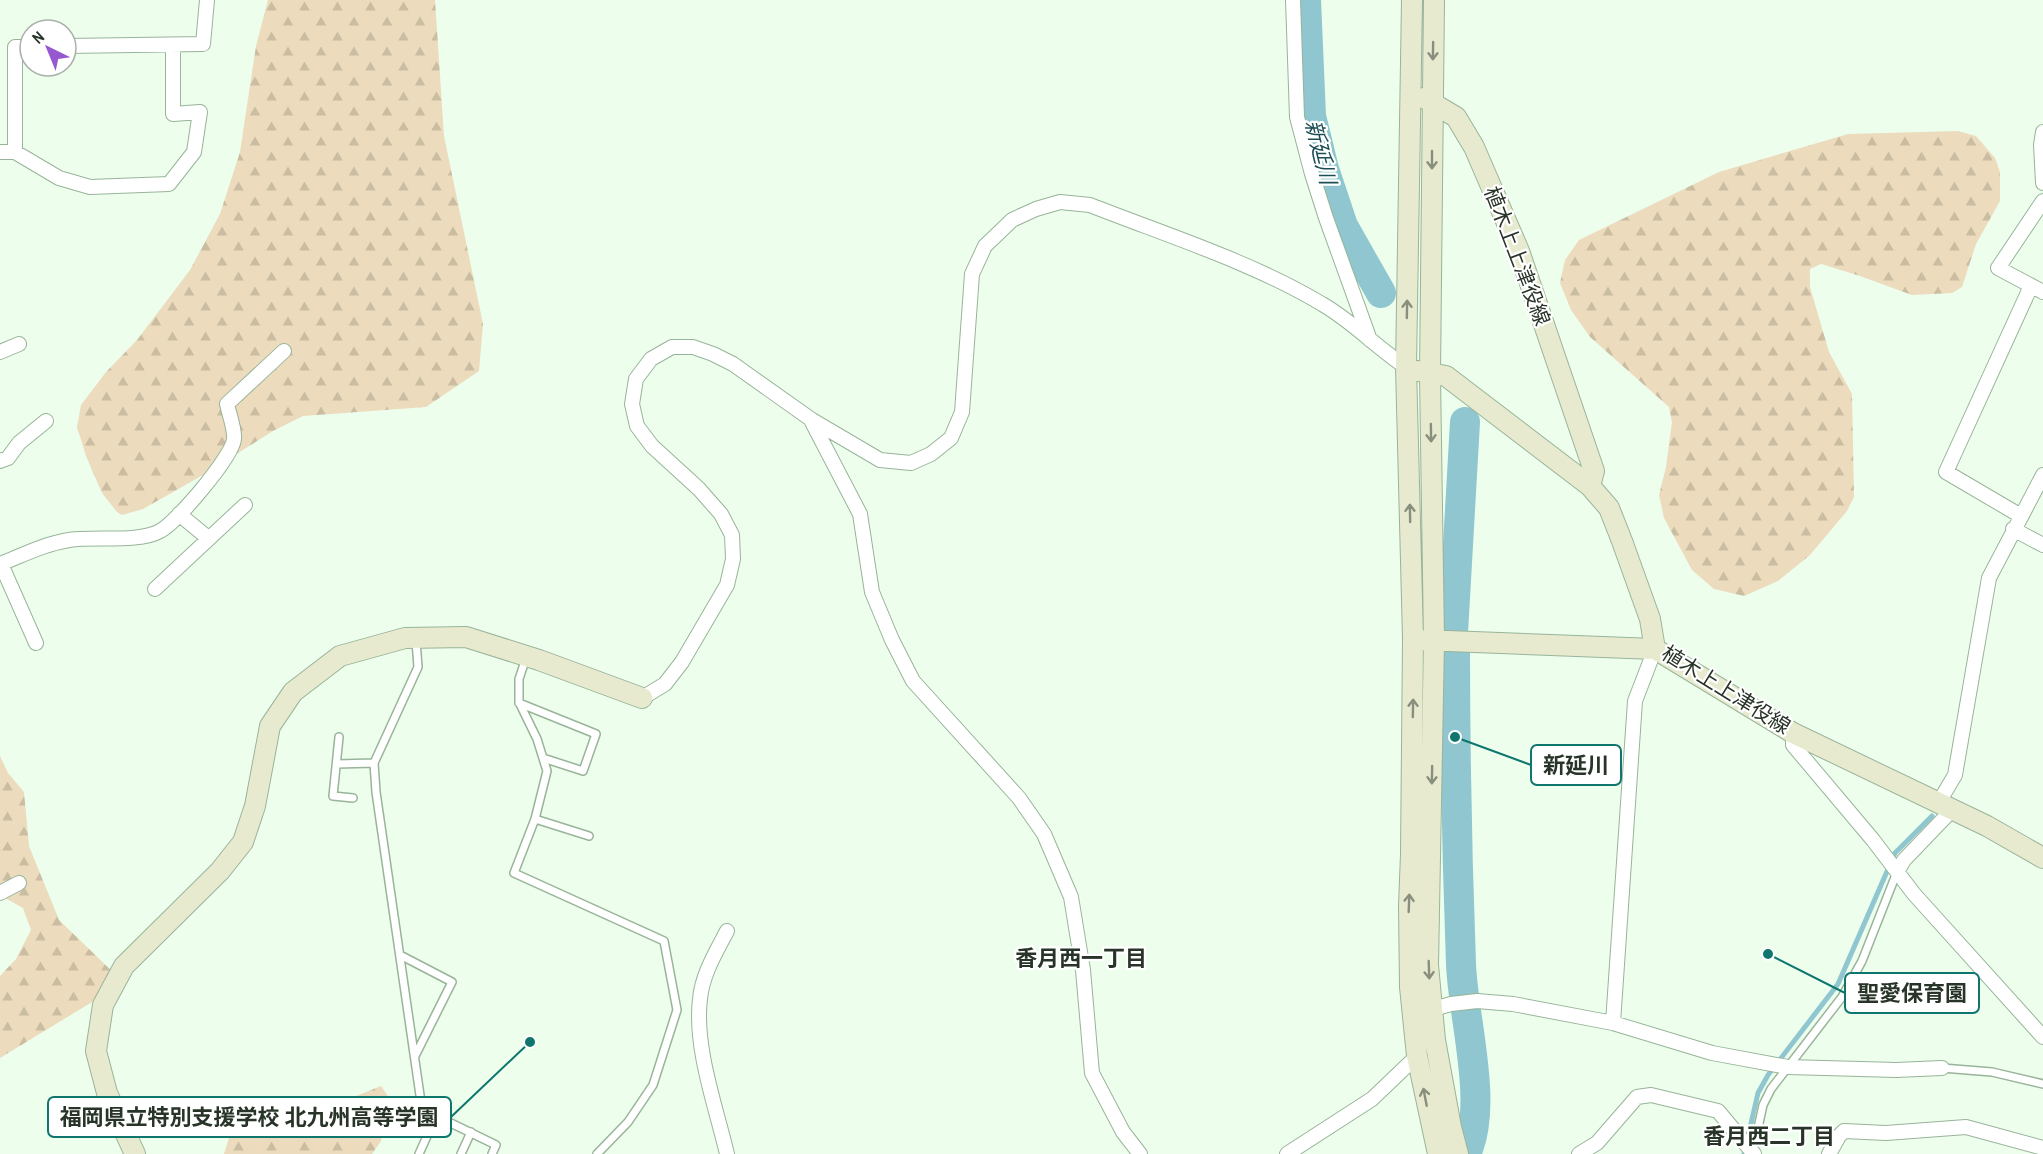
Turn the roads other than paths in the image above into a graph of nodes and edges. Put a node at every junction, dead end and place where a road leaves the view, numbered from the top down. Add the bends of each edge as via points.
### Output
1 (207, 0) edge
2 (1293, 0) edge
3 (1412, 0) edge
4 (1434, 0) edge
5 (173, 45) junction
6 (78, 46) edge
7 (18, 47) edge
8 (7, 87) edge
9 (1411, 92) junction
10 (1433, 102) junction
11 (2042, 140) edge
12 (0, 152) edge
13 (15, 152) junction
14 (2043, 183) edge
15 (2043, 201) edge
16 (2037, 289) edge
17 (1370, 340) junction
18 (19, 344) dead end
19 (284, 351) dead end
20 (0, 352) edge
21 (1406, 368) junction
22 (1430, 375) junction
23 (812, 420) junction
24 (46, 421) dead end
25 (0, 461) edge
26 (2043, 475) edge
27 (1590, 486) junction
28 (244, 505) dead end
29 (179, 514) junction
30 (2021, 516) junction
31 (2013, 529) junction
32 (208, 538) junction
33 (2043, 545) edge
34 (1, 564) edge
35 (155, 589) dead end
36 (416, 638) junction
37 (1413, 639) junction
38 (1434, 640) junction
39 (36, 643) dead end
40 (1655, 649) junction
41 (526, 656) junction
42 (642, 698) joint
43 (519, 703) junction
44 (1793, 733) junction
45 (339, 737) dead end
46 (543, 758) junction
47 (374, 763) junction
48 (337, 764) junction
49 (352, 798) dead end
50 (1946, 805) junction
51 (535, 819) junction
52 (589, 836) dead end
53 (2043, 858) edge
54 (1897, 872) junction
55 (19, 883) dead end
56 (0, 893) edge
57 (727, 931) dead end
58 (400, 955) junction
59 (1422, 1012) junction
60 (1613, 1023) junction
61 (2043, 1037) edge
62 (415, 1056) junction
63 (1417, 1056) junction
64 (1788, 1067) junction
65 (1942, 1068) joint
66 (2043, 1083) edge
67 (436, 1116) junction
68 (471, 1132) junction
69 (2043, 1148) edge
70 (135, 1154) edge
71 (419, 1154) edge
72 (461, 1154) edge
73 (492, 1154) edge
74 (597, 1154) edge
75 (727, 1154) edge
76 (1140, 1154) edge
77 (1287, 1154) edge
78 (1438, 1154) edge
79 (1458, 1154) edge
80 (1579, 1154) edge
81 (1753, 1154) edge
82 (1829, 1154) edge

1 - 5 street via 203,44
2 - 17 street via 1297,117 1323,207
3 - 9 street
4 -> 10 street
5 - 6 street
5 - 13 street via 173,114 200,112 194,152 168,184 90,187 59,178
7 - 8 street
8 - 13 street
9 - 10 street, 植木上上津役線
21 -> 9 street
10 -> 22 street
10 - 27 street, 植木上上津役線 via 1456,117 1474,147 1519,251 1594,471
11 - 14 street
12 - 13 street
15 - 16 street via 1998,268
16 - 30 street via 1946,472
17 - 21 street
17 - 23 street via 1324,305 1274,278 1090,206 1060,202 1012,220 985,246 972,274 962,412 951,438 911,463 880,460
18 - 20 street
19 - 29 street via 226,404 234,439 230,453
21 - 22 street
37 -> 21 street
22 - 27 street via 1446,376
22 -> 38 street
23 - 42 street via 733,364 693,347 672,347 651,359 636,379 632,404 637,426 721,514 732,535 733,559 727,585 682,662 665,684
23 - 76 street via 860,514 872,592 913,681 1019,798 1044,834 1071,897 1083,970 1092,1073 1123,1132
24 - 25 street
26 - 30 street
27 - 40 street, 植木上上津役線 via 1614,519 1650,619
28 - 32 street
29 - 32 street
29 - 34 street via 160,531 70,540 37,548
30 - 31 street
31 - 33 street
31 - 50 street via 1989,578 1955,775
32 - 35 street
34 - 39 street
36 - 41 street via 466,637
36 - 47 lane via 418,666
36 - 70 street via 340,656 293,692 270,726 255,806 243,842 220,871 124,966 103,1005 96,1051 107,1093
37 - 38 street
59 -> 37 street via 1410,987
38 - 40 street
38 -> 59 street via 1428,965
40 - 44 street, 植木上上津役線
40 - 60 street via 1635,701
41 - 42 street
41 - 43 lane via 519,679
43 - 46 lane
43 - 46 lane via 596,734 583,771
44 - 50 street, 植木上上津役線
44 - 54 street via 1793,745
45 - 48 lane
46 - 51 lane via 547,771
47 - 48 lane
47 - 58 lane
48 - 49 lane via 333,796
50 - 53 street, 植木上上津役線
50 - 54 street
51 - 52 lane
51 - 74 lane via 514,873 663,941 677,1010 653,1086 628,1122
54 - 61 street
54 - 64 lane via 1862,961 1842,997
55 - 56 street
57 - 75 street via 709,964 700,998 699,1037
58 - 62 lane
58 - 62 lane via 452,982
59 - 60 street via 1477,1001
59 - 63 street
59 - 79 street
60 - 64 street via 1712,1053
62 - 67 lane via 422,1109
63 - 77 street via 1372,1099
78 -> 63 street
64 - 65 street
64 - 81 lane via 1763,1105
65 - 66 lane via 1992,1072
67 - 68 lane
67 - 71 lane
68 - 72 lane
68 - 73 lane via 496,1145
69 - 82 street via 1966,1127 1886,1133 1844,1131
80 - 81 street via 1597,1143 1637,1097 1651,1095 1718,1111

